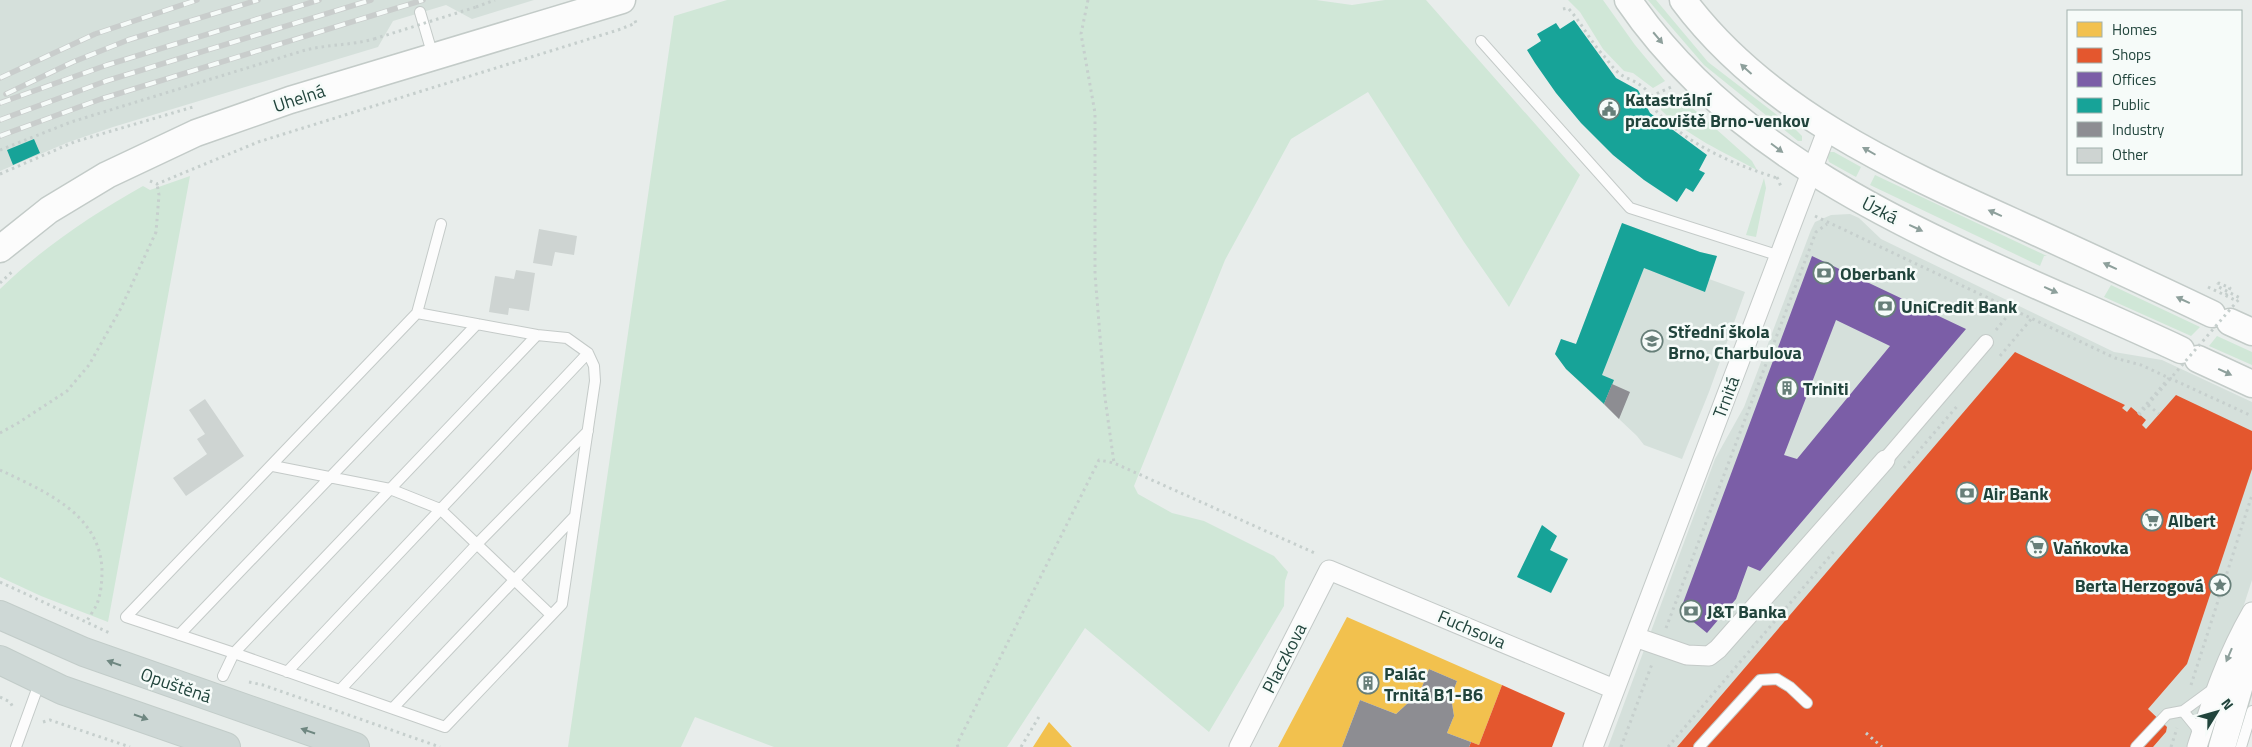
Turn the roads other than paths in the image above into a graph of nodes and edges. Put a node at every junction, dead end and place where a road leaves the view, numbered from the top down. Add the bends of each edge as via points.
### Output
1 (1628, 0) edge
2 (1682, 0) edge
3 (628, 8) edge
4 (420, 12) dead end
5 (1482, 41) dead end
6 (434, 57) junction
7 (1828, 128) junction
8 (1812, 172) junction
9 (441, 224) dead end
10 (0, 249) edge
11 (1780, 256) junction
12 (417, 313) junction
13 (2231, 313) edge
14 (477, 324) junction
15 (537, 335) junction
16 (1986, 342) road end
17 (588, 353) junction
18 (2252, 384) edge
19 (588, 431) junction
20 (1885, 460) joint
21 (273, 466) junction
22 (330, 475) junction
23 (390, 489) junction
24 (440, 509) junction
25 (575, 516) junction
26 (477, 544) junction
27 (1324, 562) joint
28 (515, 580) junction
29 (2252, 612) edge
30 (0, 615) edge
31 (551, 615) junction
32 (179, 635) junction
33 (1635, 638) junction
34 (2252, 643) edge
35 (234, 653) junction
36 (0, 660) edge
37 (286, 672) junction
38 (223, 676) dead end
39 (41, 680) junction
40 (2216, 686) junction
41 (1614, 689) junction
42 (340, 690) junction
43 (1807, 703) dead end
44 (393, 708) junction
45 (2183, 711) junction
46 (2252, 711) edge
47 (2206, 744) edge
48 (16, 747) edge
49 (226, 747) edge
50 (354, 747) edge
51 (1239, 747) edge
52 (1593, 747) edge
53 (1699, 747) edge
54 (2136, 747) edge
55 (2242, 747) edge

1 -> 8 main road, Úzká via 1670,53 1700,83 1764,138
7 -> 2 main road via 1756,78 1708,32
3 - 6 main road, Uhelná
4 - 6 lane
5 - 11 lane via 1630,208
6 - 10 main road, Uhelná via 290,100 196,133 107,175 49,210
7 - 8 street, Trnitá
13 -> 7 main road via 1910,174
8 - 11 street, Trnitá
8 -> 18 main road, Úzká via 1908,224
9 - 12 lane
11 - 33 street, Trnitá
12 - 14 lane
12 - 21 lane
14 - 15 lane
14 - 22 lane
15 - 17 lane via 567,338
15 - 23 lane
16 - 20 street
17 - 19 lane via 594,366 595,380
17 - 24 lane
19 - 25 lane
19 - 26 lane
20 - 33 street via 1718,649 1708,656 1687,655
21 - 22 lane
21 - 32 lane via 126,617
22 - 23 lane
22 - 32 lane
23 - 24 lane
23 - 35 lane
24 - 26 lane
24 - 37 lane
25 - 28 lane
25 - 31 lane via 562,604
26 - 28 lane
26 - 42 lane
27 - 41 street, Fuchsova
27 - 51 street, Placzkova
28 - 31 lane
28 - 44 lane
29 -> 40 street via 2233,644
50 -> 30 main road, Opuštěná via 84,652
31 - 44 lane via 445,726
32 - 35 lane
33 - 41 street, Trnitá
34 - 47 main road
35 - 37 lane
35 - 38 lane
36 - 39 main road
37 - 42 lane
39 - 48 lane
39 -> 49 main road
40 - 45 lane
40 - 47 street
41 - 52 street, Trnitá
42 - 44 lane
43 - 53 lane via 1777,679 1760,680
45 - 47 lane
45 - 54 lane via 2167,714
46 - 55 lane

